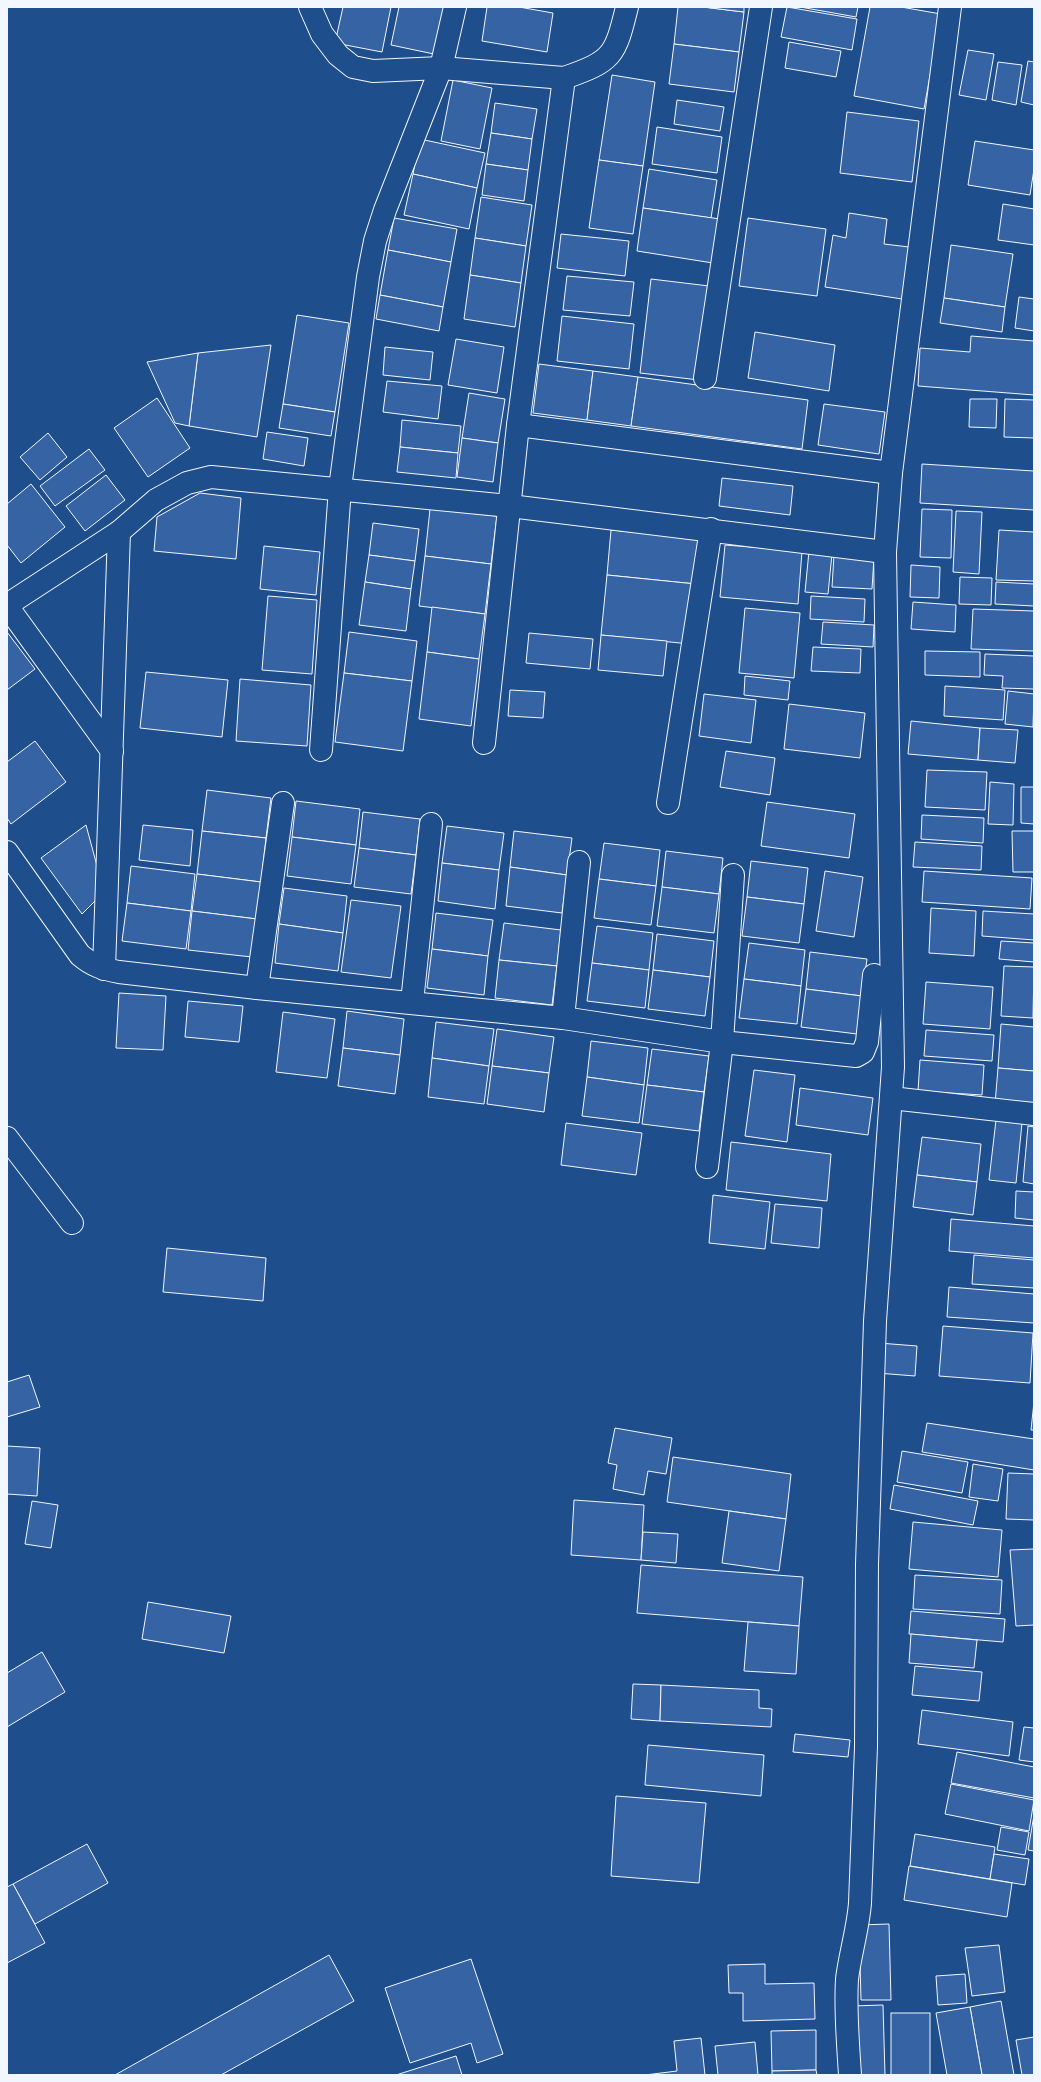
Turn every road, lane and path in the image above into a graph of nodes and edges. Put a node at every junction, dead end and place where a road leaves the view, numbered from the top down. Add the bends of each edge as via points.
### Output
1 (310, 7) edge
2 (455, 7) edge
3 (627, 7) edge
4 (761, 7) edge
5 (950, 7) edge
6 (441, 68) junction
7 (564, 78) junction
8 (705, 378) dead end
9 (518, 425) junction
10 (891, 473) junction
11 (340, 488) junction
12 (510, 506) junction
13 (711, 529) junction
14 (119, 532) junction
15 (885, 552) junction
16 (7, 605) edge
17 (484, 743) dead end
18 (321, 750) dead end
19 (112, 751) junction
20 (283, 803) dead end
21 (668, 803) dead end
22 (431, 824) dead end
23 (7, 852) edge
24 (579, 862) dead end
25 (733, 875) dead end
26 (104, 970) junction
27 (874, 975) dead end
28 (257, 988) junction
29 (412, 1002) junction
30 (563, 1018) junction
31 (868, 1028) junction
32 (722, 1042) junction
33 (893, 1067) junction
34 (892, 1098) junction
35 (1034, 1114) edge
36 (7, 1138) edge
37 (707, 1167) dead end
38 (72, 1223) dead end
39 (850, 2075) edge

1 - 6 street via 322,34 338,55 353,67 373,71
2 - 6 street
3 - 7 street via 612,52 590,69
4 - 8 street
5 - 10 street
6 - 7 street
6 - 11 street via 375,241
7 - 9 street
9 - 10 street
9 - 12 street
10 - 15 street
11 - 12 street
11 - 14 street via 212,476 187,483 156,500
11 - 18 street
12 - 13 street
12 - 17 street
13 - 15 street
13 - 21 street
14 - 16 street
14 - 19 street
15 - 33 street
16 - 19 street
19 - 26 street
20 - 28 street
22 - 29 street
23 - 26 street via 80,956
24 - 30 street
25 - 32 street
26 - 28 street
27 - 31 street
28 - 29 street
29 - 30 street
30 - 32 street
31 - 32 street via 863,1052 856,1056
31 - 33 street
32 - 37 street
33 - 34 street
34 - 35 street
34 - 39 street via 875,1321 860,1903 847,1979 846,2012
36 - 38 street

